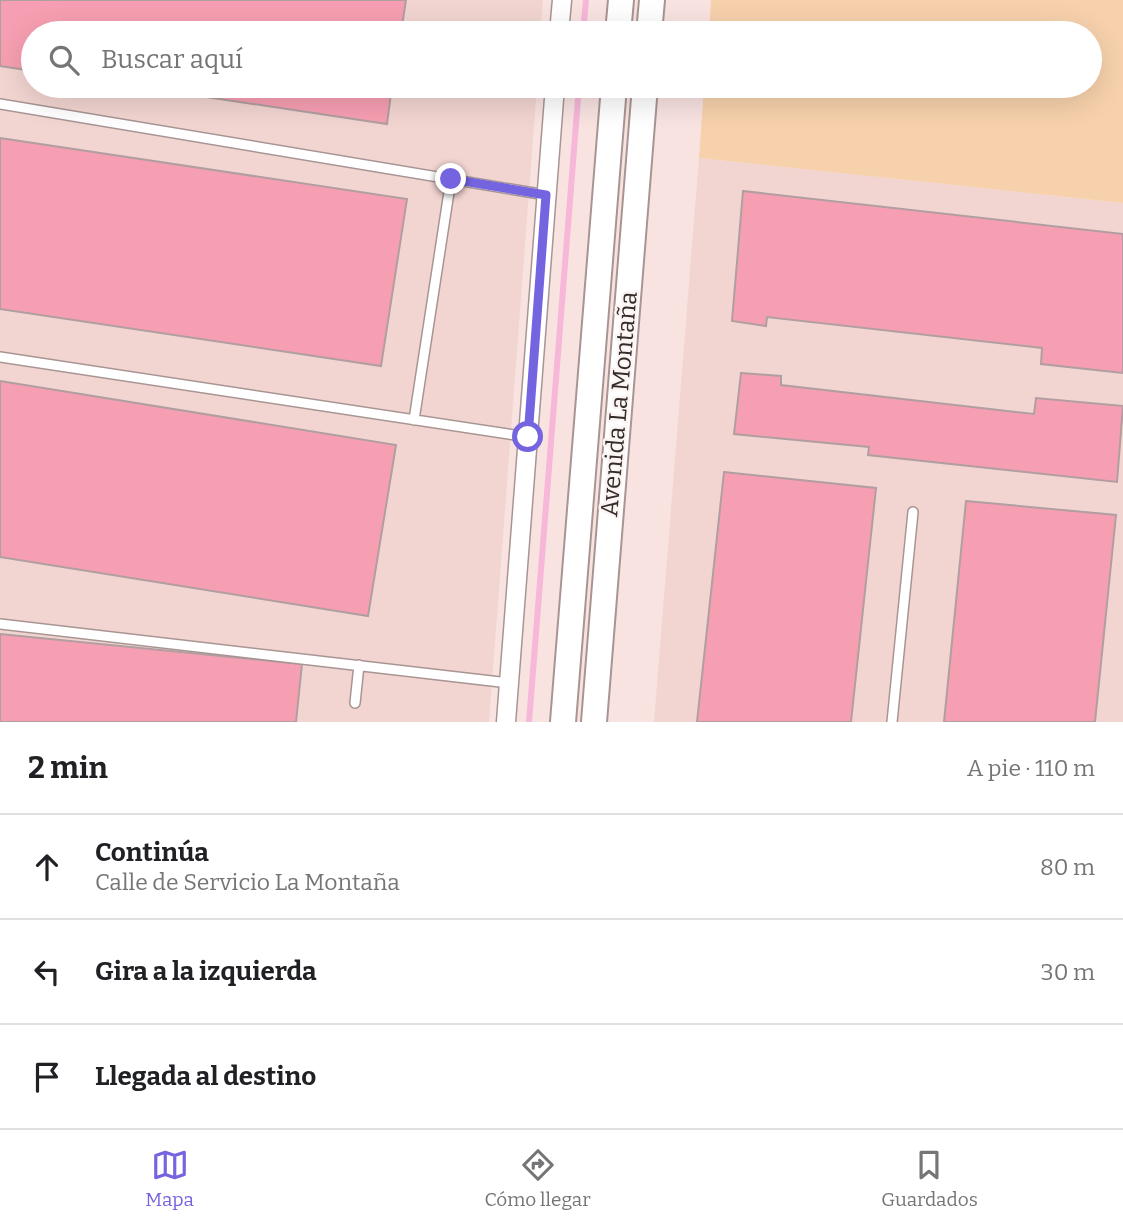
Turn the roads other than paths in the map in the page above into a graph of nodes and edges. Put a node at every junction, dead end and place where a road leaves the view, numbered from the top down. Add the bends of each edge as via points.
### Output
1 (562, 0) edge
2 (621, 0) edge
3 (652, 0) edge
4 (560, 21) edge
5 (619, 21) edge
6 (650, 21) edge
7 (554, 98) edge
8 (613, 98) edge
9 (644, 98) edge
10 (0, 104) edge
11 (451, 179) junction
12 (546, 195) junction
13 (0, 357) edge
14 (414, 420) junction
15 (528, 437) junction
16 (913, 512) dead end
17 (0, 624) edge
18 (359, 666) junction
19 (509, 683) junction
20 (355, 703) dead end
21 (506, 722) edge
22 (563, 722) edge
23 (594, 722) edge
24 (892, 722) edge

1 - 4 street
2 - 5 main road
3 - 6 main road
7 - 12 street
8 - 22 main road, Avenida La Montaña
9 - 23 main road, Avenida La Montaña
10 - 11 lane
11 - 12 lane
11 - 14 lane
12 - 15 street
13 - 14 lane
14 - 15 lane
15 - 19 street
16 - 24 lane
17 - 18 lane
18 - 19 lane
18 - 20 lane
19 - 21 street

